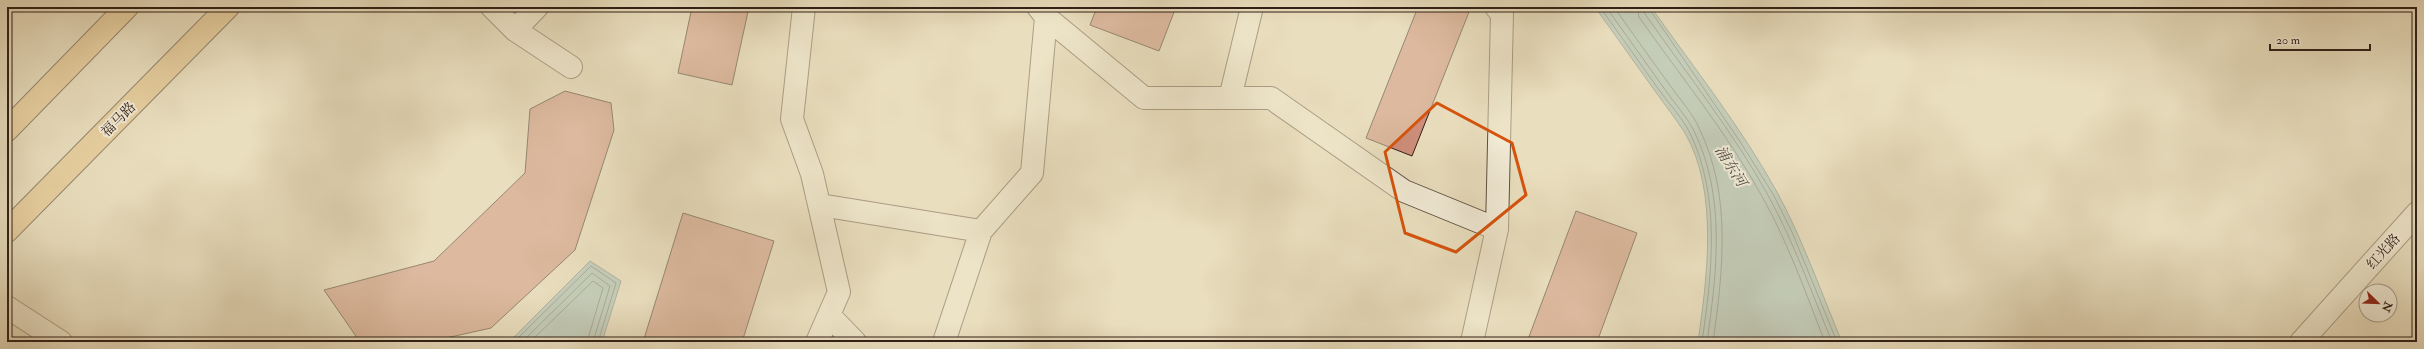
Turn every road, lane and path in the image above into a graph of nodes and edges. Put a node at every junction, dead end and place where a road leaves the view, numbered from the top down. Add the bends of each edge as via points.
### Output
1 (127, 7) edge
2 (228, 7) edge
3 (492, 7) edge
4 (538, 7) edge
5 (804, 7) edge
6 (1252, 7) edge
7 (1496, 7) edge
8 (1042, 12) edge
9 (515, 30) junction
10 (571, 67) dead end
11 (1230, 98) junction
12 (7, 130) edge
13 (820, 205) junction
14 (2417, 213) edge
15 (1497, 229) junction
16 (7, 231) edge
17 (981, 232) junction
18 (7, 307) edge
19 (829, 315) junction
20 (61, 342) edge
21 (817, 342) edge
22 (855, 342) edge
23 (944, 342) edge
24 (1472, 342) edge
25 (2301, 342) edge

1 - 12 main road
2 - 16 main road, 福马路
3 - 9 street
4 - 9 street
5 - 13 street via 792,119
6 - 11 street
7 - 15 street via 1502,14
8 - 11 street via 1144,98
8 - 17 street via 1032,173
9 - 10 street
11 - 15 street via 1271,98 1404,191
13 - 17 street
13 - 19 street via 839,292
14 - 25 street, 红光路
15 - 24 street
17 - 23 street
18 - 20 street
19 - 21 street
19 - 22 street

